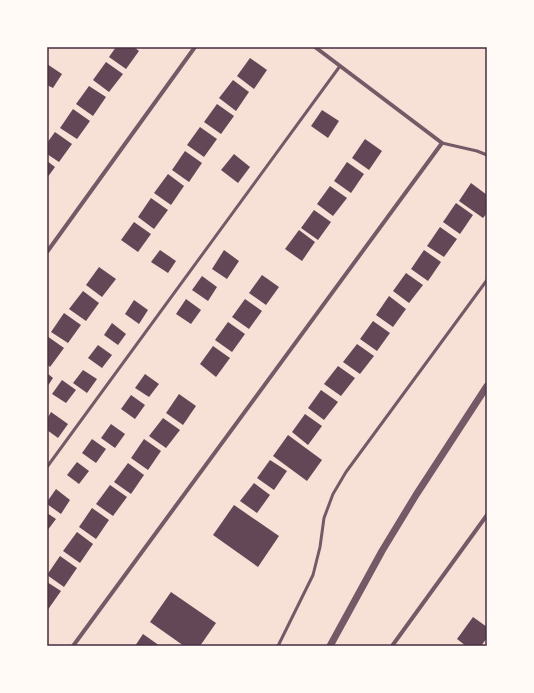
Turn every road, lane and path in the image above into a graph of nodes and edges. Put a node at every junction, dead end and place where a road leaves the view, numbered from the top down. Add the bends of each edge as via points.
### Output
1 (195, 47) edge
2 (316, 47) edge
3 (340, 66) junction
4 (442, 143) junction
5 (487, 155) edge
6 (47, 252) edge
7 (487, 280) edge
8 (487, 386) edge
9 (47, 467) edge
10 (487, 515) edge
11 (73, 646) edge
12 (278, 646) edge
13 (330, 646) edge
14 (392, 646) edge

1 - 6 street
2 - 3 street
3 - 4 street
3 - 9 lane
4 - 5 lane
4 - 11 street
7 - 12 lane via 333,494 324,518 313,575
8 - 13 street via 382,551
10 - 14 street

